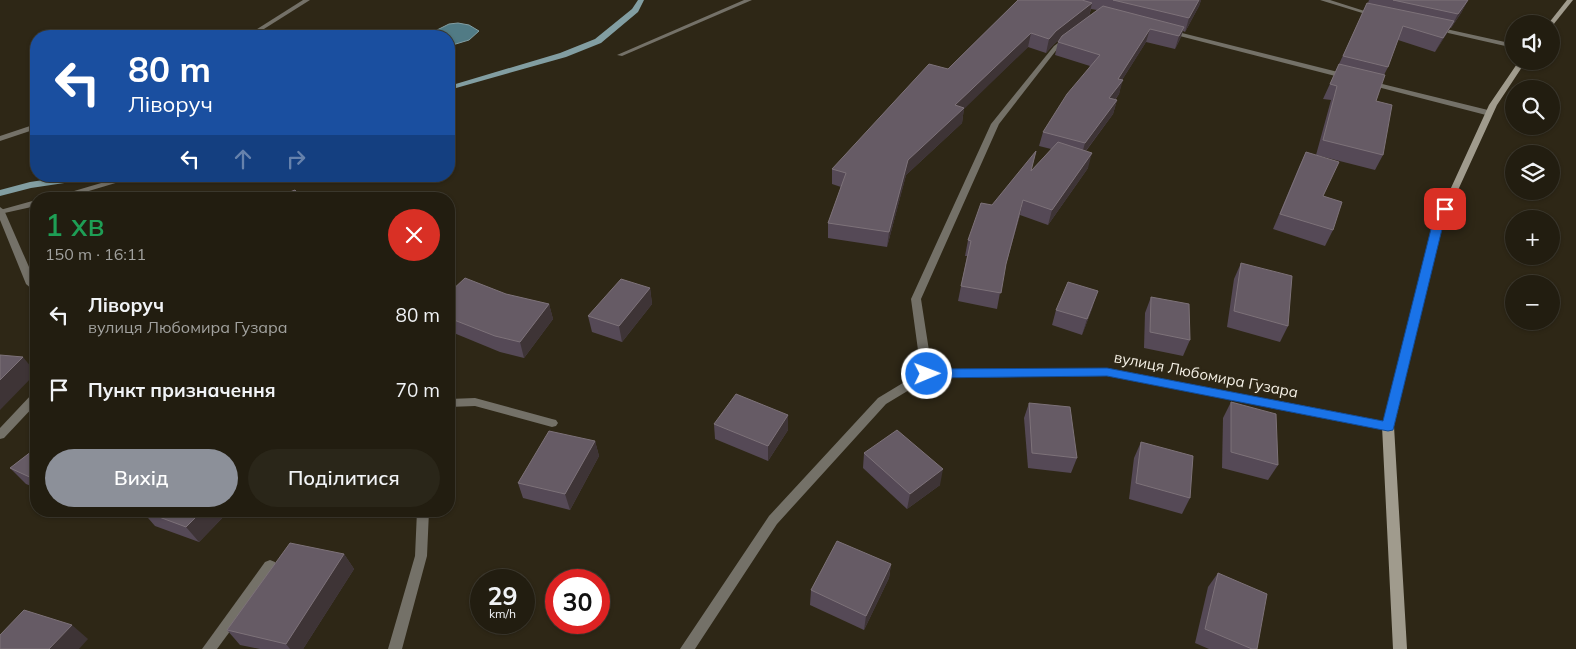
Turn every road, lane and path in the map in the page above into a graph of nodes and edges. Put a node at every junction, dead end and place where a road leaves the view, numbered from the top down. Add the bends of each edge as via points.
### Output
1 (307, 0) edge
2 (749, 0) edge
3 (1323, 0) edge
4 (1570, 0) edge
5 (1558, 15) edge
6 (1384, 18) edge
7 (1431, 28) edge
8 (259, 30) edge
9 (1165, 31) edge
10 (1070, 36) edge
11 (1505, 44) edge
12 (620, 55) dead end
13 (1517, 70) edge
14 (1356, 79) edge
15 (1365, 81) edge
16 (1489, 113) junction
17 (30, 128) edge
18 (0, 139) edge
19 (113, 182) edge
20 (77, 192) edge
21 (30, 204) edge
22 (1, 211) edge
23 (30, 282) edge
24 (927, 374) junction
25 (30, 403) edge
26 (455, 403) edge
27 (552, 423) dead end
28 (1388, 426) junction
29 (0, 435) edge
30 (422, 517) edge
31 (270, 566) dead end
32 (209, 649) edge
33 (395, 649) edge
34 (687, 649) edge
35 (1400, 649) edge

1 - 8 street
2 - 12 street
3 - 6 street
4 - 5 main road
7 - 11 street
9 - 14 street
10 - 24 street via 1056,47 995,124 916,299
13 - 16 main road
15 - 16 street
16 - 28 main road via 1438,225
17 - 18 street
19 - 20 street
21 - 22 street
22 - 23 street
24 - 28 street, вулиця Любомира Гузара via 1107,372
24 - 34 street, вулиця Любомира Гузара via 882,400 773,520
25 - 29 street
26 - 27 street via 476,402
28 - 35 main road
30 - 33 street via 421,556
31 - 32 street

